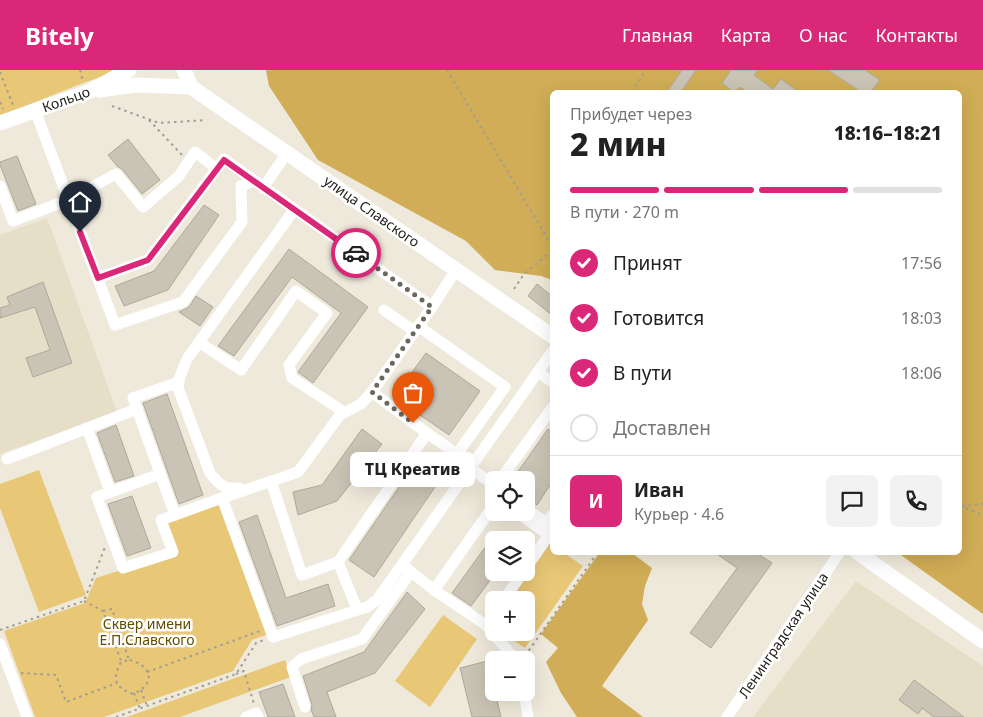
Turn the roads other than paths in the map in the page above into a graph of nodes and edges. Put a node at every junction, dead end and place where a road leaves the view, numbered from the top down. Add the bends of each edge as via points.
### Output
1 (129, 70) edge
2 (184, 70) edge
3 (190, 86) junction
4 (86, 87) junction
5 (35, 110) junction
6 (2, 119) edge
7 (287, 153) junction
8 (217, 169) junction
9 (258, 184) junction
10 (0, 186) edge
11 (68, 200) junction
12 (294, 210) junction
13 (456, 270) junction
14 (98, 278) junction
15 (432, 307) junction
16 (384, 310) dead end
17 (416, 328) junction
18 (550, 335) edge
19 (200, 343) junction
20 (550, 355) edge
21 (538, 372) junction
22 (550, 381) edge
23 (179, 382) junction
24 (505, 387) junction
25 (372, 392) junction
26 (520, 398) junction
27 (137, 409) junction
28 (550, 411) edge
29 (344, 412) junction
30 (87, 428) junction
31 (427, 433) junction
32 (7, 459) dead end
33 (470, 468) junction
34 (506, 471) edge
35 (160, 474) junction
36 (485, 479) edge
37 (271, 481) junction
38 (250, 488) junction
39 (110, 491) junction
40 (222, 498) junction
41 (535, 514) edge
42 (175, 515) junction
43 (485, 518) edge
44 (550, 518) edge
45 (529, 521) edge
46 (535, 555) edge
47 (838, 555) edge
48 (862, 555) edge
49 (338, 562) junction
50 (402, 565) junction
51 (411, 572) junction
52 (434, 590) junction
53 (357, 609) junction
54 (485, 624) edge
55 (500, 641) edge
56 (983, 641) edge
57 (0, 644) edge
58 (508, 651) edge
59 (525, 701) edge
60 (305, 707) dead end
61 (27, 717) edge
62 (528, 717) edge
63 (727, 717) edge

1 - 4 main road, Кольцо
2 - 3 main road
3 - 4 main road
3 - 7 main road, улица Славского
4 - 5 main road, Кольцо
5 - 6 main road, Кольцо
5 - 11 street
7 - 9 street
7 - 13 main road, улица Славского
8 - 9 street via 224,160
8 - 11 street via 196,152 179,176 143,206 116,174
8 - 14 street via 148,260
9 - 12 street
9 - 14 street via 241,186 242,222 183,302 115,325
10 - 11 street via 13,221
11 - 14 street
12 - 15 street
12 - 19 street
13 - 15 street
13 - 18 main road, улица Славского
15 - 17 street
16 - 17 street
17 - 24 street
17 - 25 street
19 - 23 street via 187,359
19 - 29 street via 241,370 296,291 327,312 289,366 292,378
20 - 21 street
21 - 22 street
21 - 26 street
23 - 27 street via 133,398
23 - 38 street via 178,388 210,473 227,489
24 - 26 street
24 - 31 street via 457,454
25 - 29 street via 361,404
25 - 31 street
26 - 33 street
27 - 30 street
27 - 35 street
28 - 34 street
29 - 37 street via 298,472
30 - 32 street
30 - 39 street
31 - 49 street
33 - 36 street
33 - 50 street
35 - 39 street
35 - 42 street
37 - 38 street
37 - 49 street via 302,575
38 - 40 street
39 - 42 street via 97,496 123,568 173,552 161,520
40 - 42 street
40 - 53 street via 271,632
41 - 44 street via 547,523
43 - 52 street
45 - 46 street via 549,535
47 - 63 street, Ленинградская улица
48 - 56 main road
49 - 53 street
50 - 51 street
50 - 53 street via 377,600
51 - 52 street
51 - 60 street via 362,639 301,659 292,667
52 - 54 street
55 - 58 street
57 - 61 street
59 - 62 street

